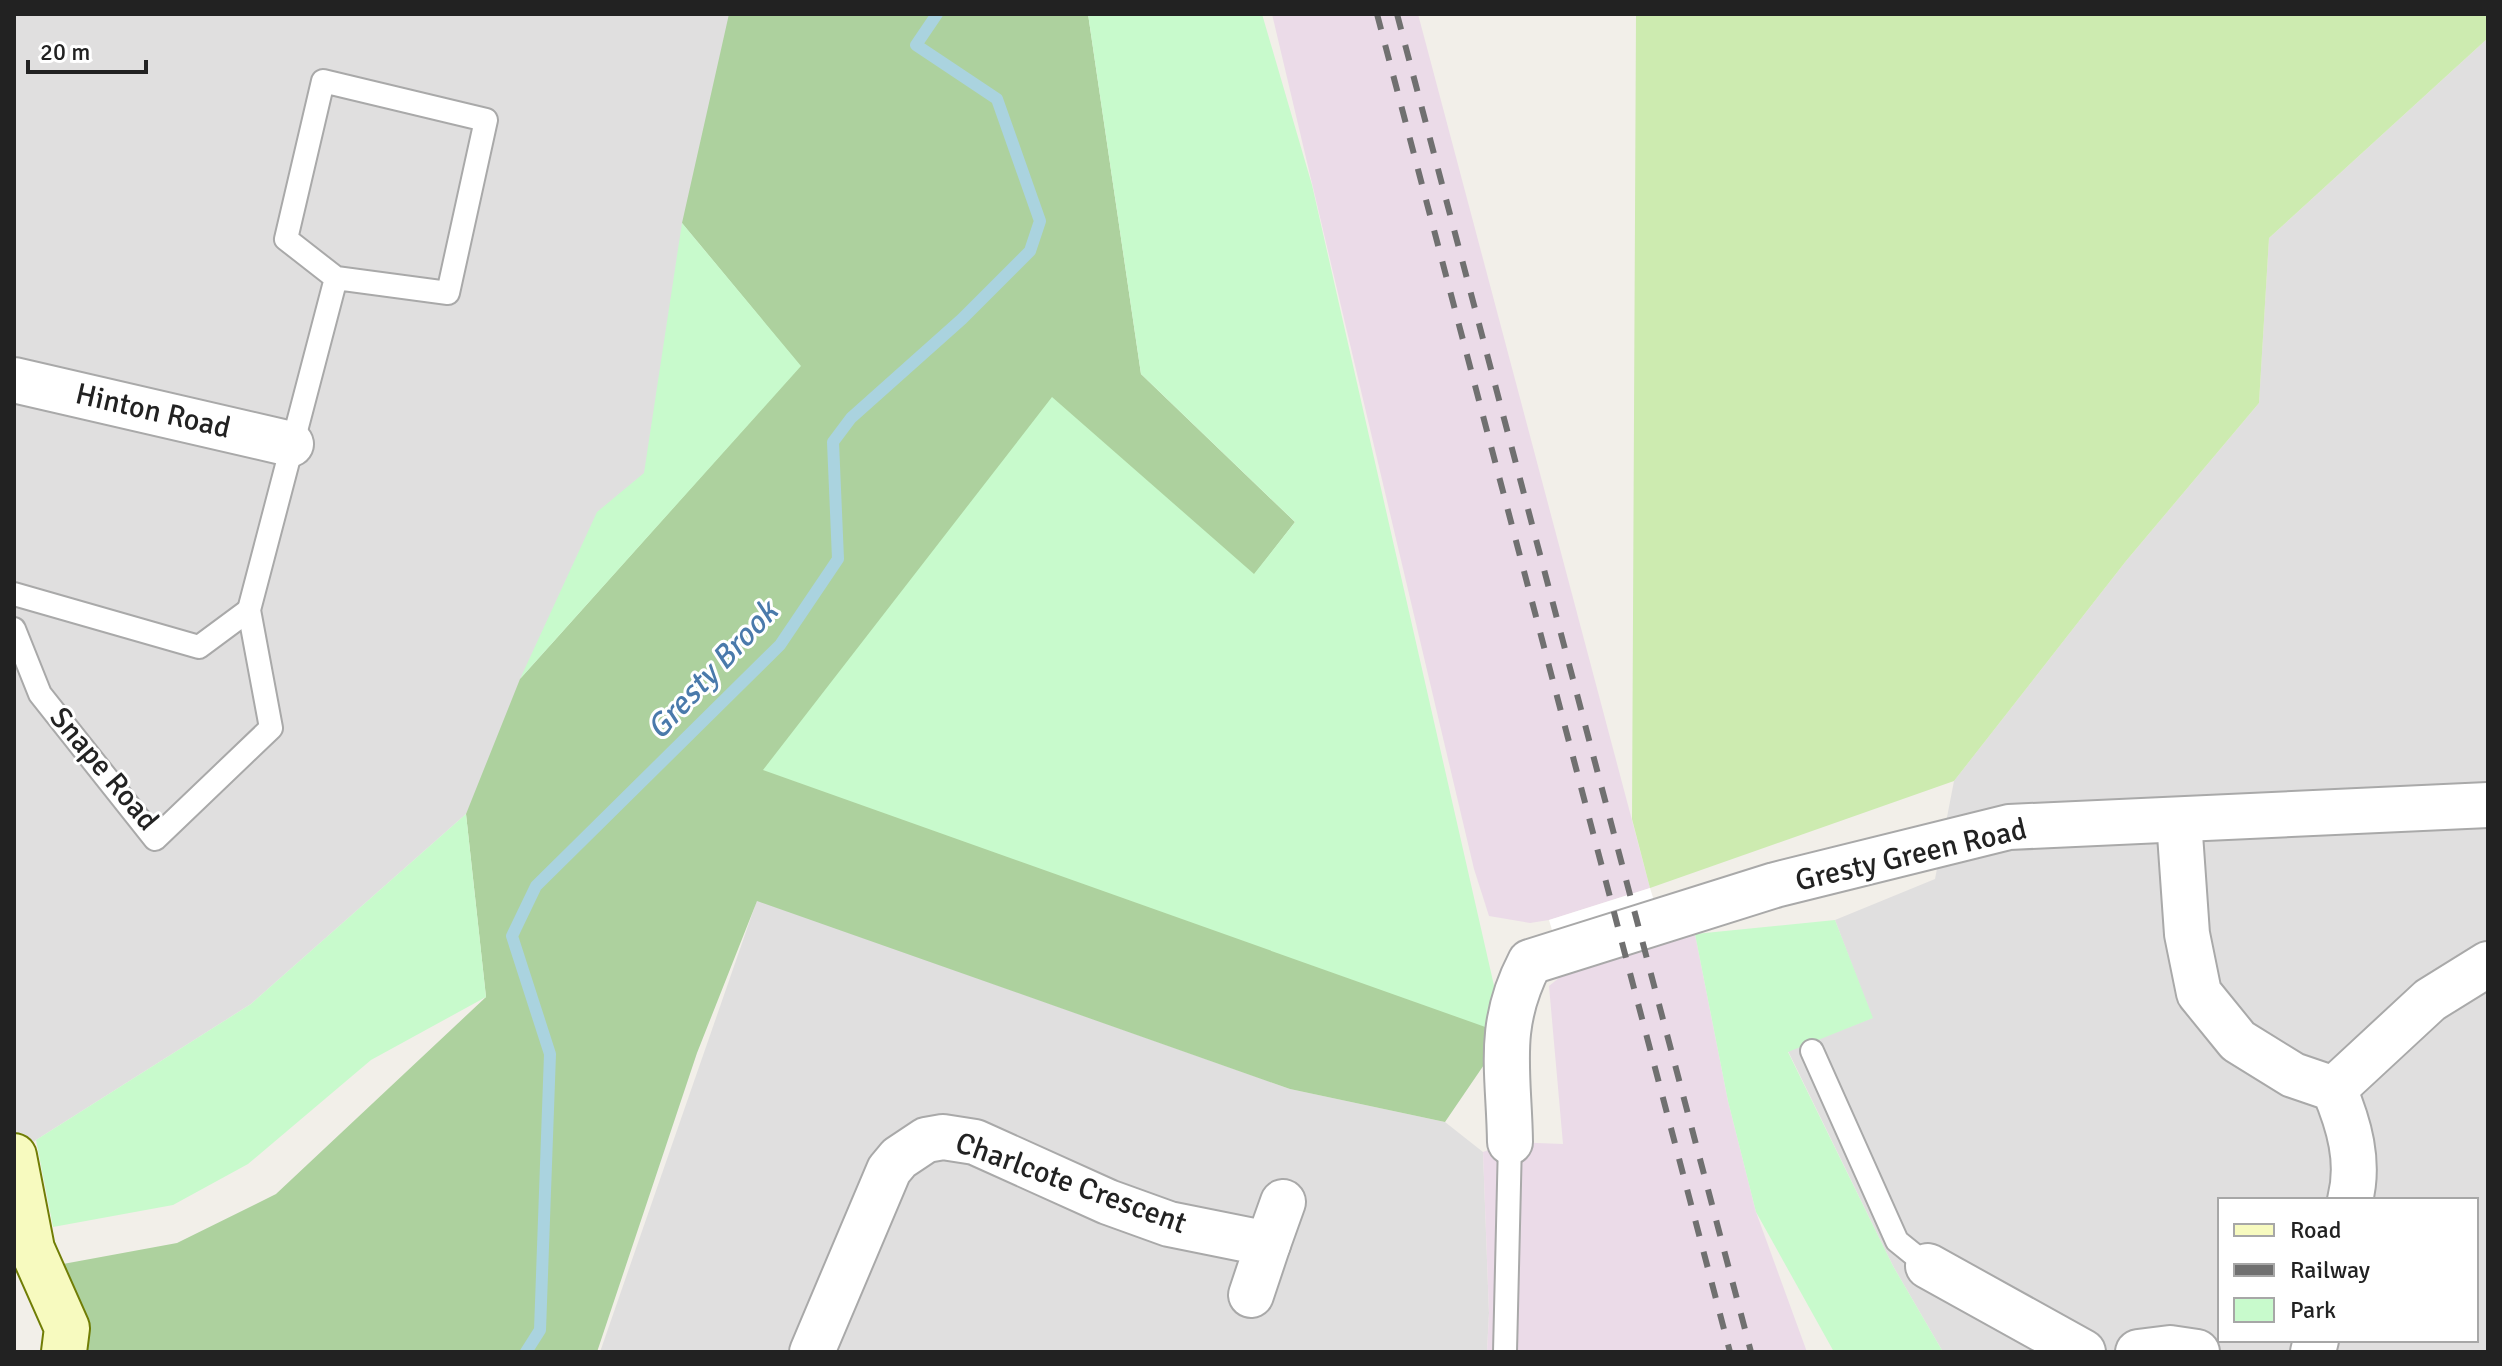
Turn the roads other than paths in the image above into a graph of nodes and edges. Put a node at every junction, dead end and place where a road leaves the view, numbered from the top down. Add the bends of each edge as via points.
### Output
1 (336, 278) junction
2 (14, 380) edge
3 (291, 444) junction
4 (14, 594) edge
5 (249, 610) junction
6 (14, 629) edge
7 (2488, 805) edge
8 (2179, 820) junction
9 (2488, 964) edge
10 (1812, 1051) dead end
11 (2334, 1089) junction
12 (1510, 1142) joint
13 (14, 1156) edge
14 (2350, 1198) edge
15 (1283, 1202) dead end
16 (1268, 1244) junction
17 (1928, 1266) joint
18 (1251, 1295) dead end
19 (64, 1352) edge
20 (812, 1352) edge
21 (1505, 1352) edge
22 (2083, 1352) edge
23 (2138, 1352) edge
24 (2197, 1352) edge

1 - 1 lane via 448,293 486,120 323,81 286,239
1 - 3 lane, Snape Road
2 - 3 street, Hinton Road
3 - 5 lane, Snape Road
4 - 5 lane via 199,647
5 - 6 lane, Snape Road via 271,728 155,839 40,694
7 - 8 street, Gresty Green Road
8 - 11 street via 2187,934 2199,993 2238,1041 2293,1075
8 - 12 street, Gresty Green Road via 2009,827 1775,885 1530,962 1514,992 1505,1034
9 - 11 street via 2430,1000
10 - 17 lane via 1897,1241
11 - 14 street via 2351,1127
12 - 21 lane
13 - 19 street via 32,1249 67,1328
15 - 16 street
16 - 18 street
16 - 20 street, Charlcote Crescent via 1169,1224 975,1142 951,1137 926,1140 889,1170
17 - 22 street
23 - 24 street

